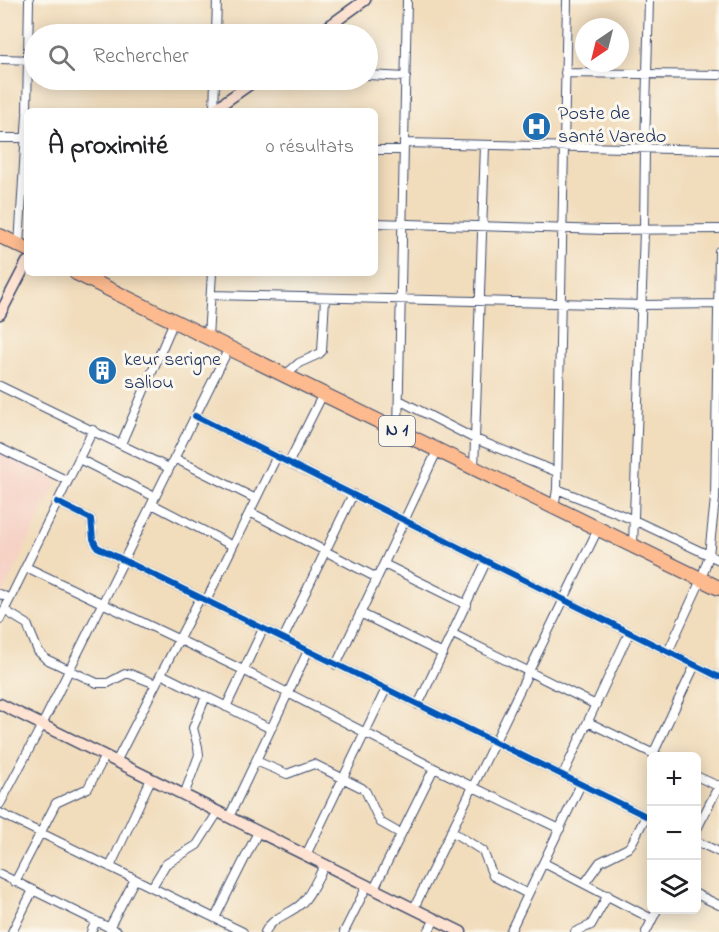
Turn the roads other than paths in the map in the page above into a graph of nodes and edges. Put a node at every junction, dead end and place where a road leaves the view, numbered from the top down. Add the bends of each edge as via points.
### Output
1 (29, 0) edge
2 (216, 0) edge
3 (365, 0) edge
4 (407, 0) edge
5 (567, 0) edge
6 (649, 0) edge
7 (30, 24) edge
8 (216, 24) edge
9 (332, 24) edge
10 (0, 59) edge
11 (24, 60) edge
12 (565, 73) junction
13 (646, 74) junction
14 (719, 75) edge
15 (378, 76) edge
16 (406, 77) junction
17 (29, 90) edge
18 (215, 90) edge
19 (242, 90) edge
20 (27, 108) edge
21 (214, 108) edge
22 (217, 108) edge
23 (0, 138) edge
24 (24, 138) edge
25 (485, 145) junction
26 (563, 146) junction
27 (404, 147) junction
28 (645, 148) junction
29 (378, 150) edge
30 (719, 150) edge
31 (24, 220) edge
32 (378, 223) edge
33 (402, 223) junction
34 (482, 226) junction
35 (562, 228) junction
36 (719, 230) edge
37 (644, 231) junction
38 (0, 236) edge
39 (23, 247) edge
40 (719, 251) edge
41 (24, 267) edge
42 (82, 276) edge
43 (212, 276) edge
44 (212, 295) junction
45 (325, 298) junction
46 (401, 300) junction
47 (481, 301) junction
48 (561, 303) junction
49 (642, 304) junction
50 (718, 304) edge
51 (0, 314) edge
52 (174, 321) junction
53 (208, 337) junction
54 (229, 348) junction
55 (285, 375) junction
56 (0, 386) edge
57 (323, 394) junction
58 (399, 400) junction
59 (195, 416) junction
60 (93, 430) junction
61 (398, 431) junction
62 (475, 439) junction
63 (120, 444) junction
64 (0, 448) edge
65 (437, 451) junction
66 (277, 456) junction
67 (174, 458) junction
68 (79, 459) junction
69 (289, 462) junction
70 (169, 468) junction
71 (474, 469) junction
72 (557, 472) junction
73 (68, 481) junction
74 (557, 489) junction
75 (353, 494) junction
76 (717, 497) edge
77 (256, 499) junction
78 (153, 500) junction
79 (57, 502) junction
80 (554, 508) junction
81 (250, 512) junction
82 (405, 519) junction
83 (634, 520) junction
84 (598, 529) junction
85 (633, 545) junction
86 (233, 546) junction
87 (325, 552) junction
88 (709, 555) junction
89 (719, 560) edge
90 (123, 561) junction
91 (486, 562) junction
92 (384, 564) junction
93 (26, 567) junction
94 (377, 578) junction
95 (701, 580) junction
96 (719, 588) edge
97 (0, 594) edge
98 (10, 599) junction
99 (203, 600) junction
100 (563, 600) junction
101 (102, 603) junction
102 (467, 605) junction
103 (4, 610) junction
104 (360, 613) junction
105 (0, 619) edge
106 (263, 629) junction
107 (629, 633) junction
108 (453, 634) junction
109 (283, 639) junction
110 (179, 640) junction
111 (308, 651) junction
112 (669, 652) junction
113 (443, 654) junction
114 (336, 665) junction
115 (695, 665) junction
116 (68, 669) junction
117 (243, 670) junction
118 (529, 670) junction
119 (161, 674) junction
120 (719, 677) edge
121 (156, 684) junction
122 (386, 689) junction
123 (288, 694) junction
124 (206, 696) junction
125 (0, 704) edge
126 (418, 705) junction
127 (596, 705) junction
128 (226, 707) junction
129 (588, 722) junction
130 (42, 725) junction
131 (271, 729) junction
132 (365, 733) junction
133 (494, 742) junction
134 (649, 752) edge
135 (656, 752) edge
136 (105, 756) junction
137 (256, 761) junction
138 (116, 762) junction
139 (434, 768) junction
140 (563, 775) junction
141 (344, 777) junction
142 (701, 778) edge
143 (152, 779) junction
144 (581, 784) junction
145 (473, 786) junction
146 (719, 786) edge
147 (184, 795) junction
148 (0, 804) edge
149 (218, 812) junction
150 (0, 813) edge
151 (647, 816) edge
152 (229, 817) junction
153 (647, 820) edge
154 (701, 821) edge
155 (560, 829) junction
156 (451, 831) junction
157 (258, 832) junction
158 (40, 833) junction
159 (401, 834) junction
160 (701, 843) edge
161 (719, 852) edge
162 (306, 855) junction
163 (544, 863) junction
164 (325, 865) junction
165 (110, 867) junction
166 (0, 874) edge
167 (135, 879) junction
168 (15, 882) junction
169 (585, 883) junction
170 (152, 887) junction
171 (371, 887) junction
172 (33, 890) junction
173 (528, 894) junction
174 (608, 896) junction
175 (701, 896) edge
176 (719, 905) edge
177 (414, 908) junction
178 (654, 914) edge
179 (215, 918) junction
180 (435, 919) junction
181 (652, 919) junction
182 (96, 921) junction
183 (109, 928) junction
184 (224, 928) edge
185 (12, 932) edge
186 (91, 932) edge
187 (118, 932) edge
188 (243, 932) edge
189 (265, 932) edge
190 (344, 932) edge
191 (428, 932) edge
192 (461, 932) edge
193 (510, 932) edge
194 (575, 932) edge
195 (646, 932) edge

1 - 7 street
2 - 8 street
3 - 9 main road
4 - 16 street
5 - 12 street
6 - 13 street
10 - 11 street
12 - 13 street
12 - 26 street
13 - 14 street
13 - 28 street
15 - 16 street
16 - 27 street
17 - 20 street
18 - 21 street
19 - 22 main road
23 - 24 street
25 - 26 street
25 - 27 street
25 - 34 street
26 - 28 street
26 - 35 street
27 - 29 street
27 - 33 street
28 - 30 street
28 - 37 street
31 - 39 street
32 - 33 street
33 - 34 street
33 - 46 street
34 - 35 street
34 - 47 street
35 - 37 street
35 - 48 street
36 - 37 street
37 - 49 street
38 - 39 highway
40 - 50 street
41 - 51 main road
42 - 52 highway, N 1
43 - 44 street
44 - 45 street
44 - 53 street
45 - 46 street
45 - 55 street via 322,351
46 - 47 street
46 - 58 street
47 - 48 street
47 - 62 street
48 - 49 street
48 - 72 street
49 - 50 street
49 - 83 street
50 - 76 street
52 - 53 highway, N 1
52 - 63 street
53 - 54 highway, N 1
54 - 55 highway, N 1
54 - 59 street
55 - 57 highway, N 1
56 - 60 street
57 - 61 highway, N 1
57 - 69 street
58 - 61 street
58 - 62 street
59 - 66 street
59 - 67 street
60 - 63 street
60 - 68 street
61 - 65 highway, N 1
62 - 71 street
62 - 72 street
63 - 70 street
64 - 73 street
65 - 71 highway, N 1
65 - 82 street
66 - 69 street
66 - 77 street
67 - 70 street
67 - 77 street
68 - 73 street
68 - 78 street
69 - 75 street
70 - 78 street
71 - 80 highway, N 1
72 - 74 street
73 - 79 street
74 - 80 street
74 - 83 street
75 - 82 street
75 - 87 street
76 - 88 street
77 - 81 street
78 - 86 street
78 - 90 street
79 - 90 street via 91,519 97,548
79 - 93 street
80 - 84 highway, N 1
81 - 86 street
81 - 87 street
82 - 91 street
82 - 92 street
83 - 85 street
83 - 88 street
84 - 85 highway, N 1
84 - 100 street
85 - 95 highway, N 1
86 - 99 street
87 - 94 street
87 - 109 street
88 - 89 street
88 - 95 street
90 - 99 street
90 - 101 street
91 - 100 street
91 - 102 street
92 - 94 street
92 - 102 street
93 - 98 street
93 - 101 street
94 - 104 street
95 - 96 highway, N 1
95 - 112 street
97 - 98 street
98 - 103 street
99 - 106 street
99 - 110 street
100 - 107 street
100 - 118 street
101 - 110 street
101 - 116 street
102 - 108 street
103 - 105 street
103 - 116 street via 27,624 41,656
104 - 113 street
104 - 114 street
106 - 109 street
106 - 117 street
107 - 112 street
107 - 127 street
108 - 113 street
108 - 118 street
109 - 111 street
110 - 117 street
110 - 119 street
111 - 114 street
111 - 123 street
112 - 115 street
113 - 126 street
114 - 122 street
115 - 120 street
115 - 135 street
116 - 121 street via 98,683 108,684 130,674
116 - 130 street
117 - 123 street
117 - 128 street
118 - 127 street
118 - 133 street
119 - 121 street
119 - 124 street
121 - 138 street
122 - 126 street
122 - 132 street
123 - 131 street
123 - 132 street
124 - 128 street
124 - 147 street via 193,729 199,755
125 - 130 main road
126 - 133 street
127 - 129 street
128 - 131 street
129 - 134 street
129 - 140 street
130 - 136 main road
130 - 148 street
131 - 137 street
132 - 139 street
132 - 141 street
133 - 140 street
133 - 145 street
136 - 138 main road
136 - 158 street via 88,788 56,803
137 - 141 street via 287,774 314,764
137 - 152 street
138 - 143 main road
139 - 145 street
139 - 159 street
140 - 144 street
141 - 159 street via 366,792 380,822
141 - 162 street
142 - 146 street
143 - 147 main road
143 - 165 street
144 - 151 street
144 - 155 street
145 - 155 street
145 - 156 street
146 - 154 street
147 - 149 main road
149 - 152 main road
149 - 170 street via 197,845 166,864
150 - 158 street
152 - 157 main road
153 - 169 street via 628,848 600,862
155 - 163 street
156 - 173 street via 483,851 493,876
156 - 177 street
157 - 162 main road
157 - 179 street
158 - 165 street
158 - 168 street
159 - 171 street
160 - 161 street
162 - 164 main road
163 - 169 street
163 - 173 street
164 - 171 main road
164 - 189 street via 303,903 275,918
165 - 167 street
166 - 168 street
167 - 170 street
167 - 183 street
168 - 172 street
169 - 174 street
170 - 179 street
171 - 177 main road
171 - 190 street
172 - 182 street
172 - 185 street
173 - 193 street
174 - 181 street
174 - 194 street via 591,925
175 - 176 street
177 - 180 main road
178 - 181 street
179 - 184 street
180 - 191 street
180 - 192 main road
181 - 195 street
182 - 183 street
182 - 186 street
183 - 187 street
184 - 188 street

